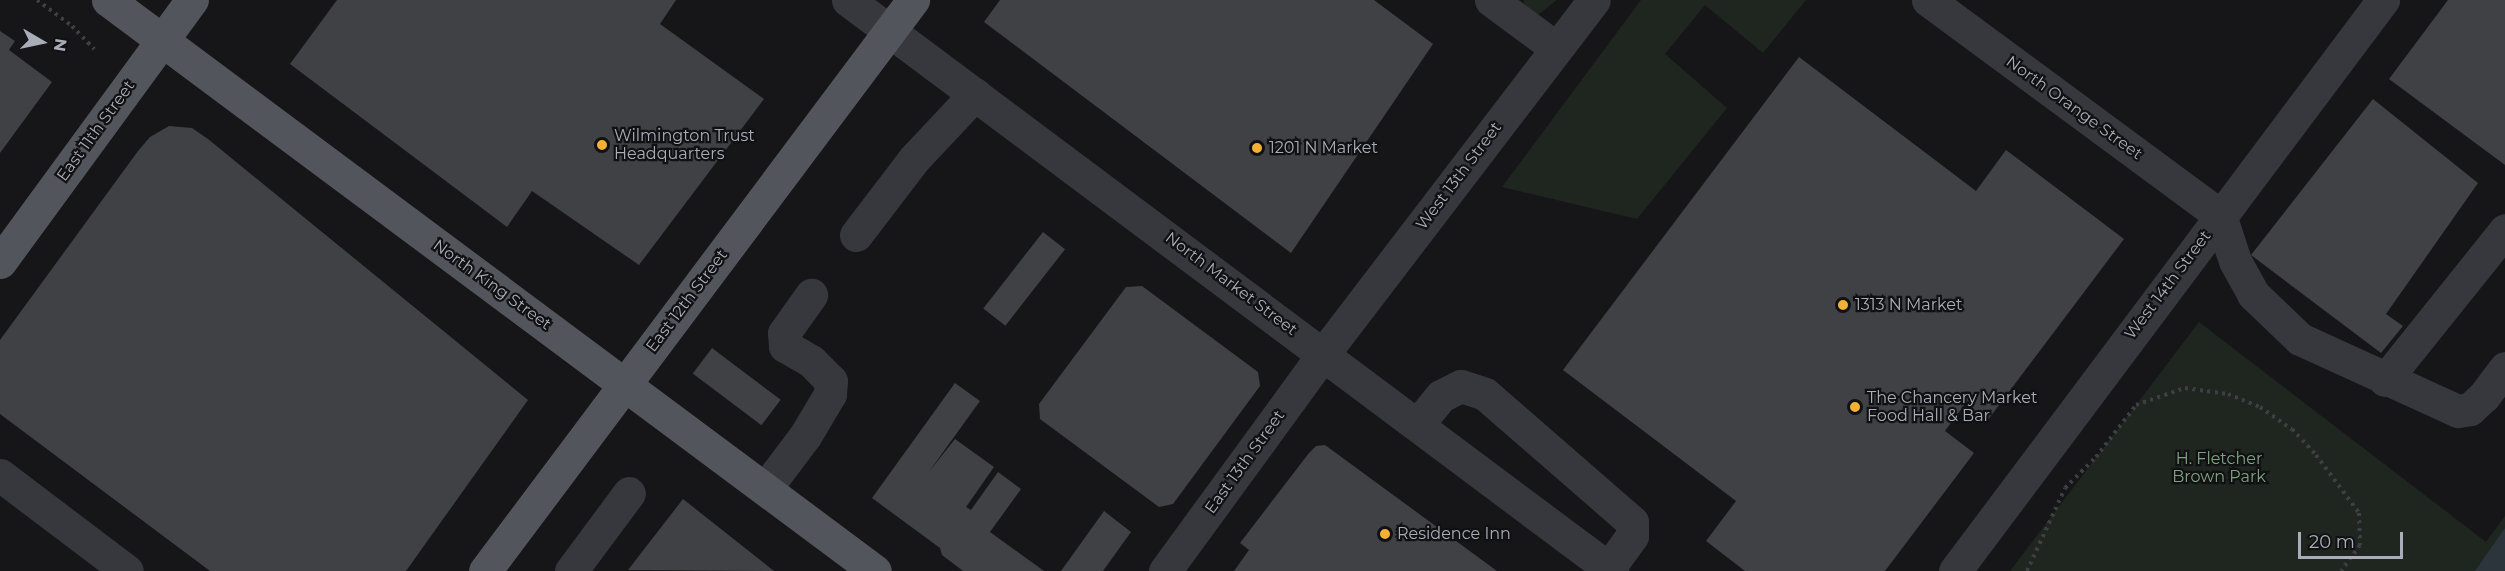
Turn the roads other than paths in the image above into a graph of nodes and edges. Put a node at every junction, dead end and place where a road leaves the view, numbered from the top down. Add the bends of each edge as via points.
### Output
1 (108, 0) edge
2 (192, 0) edge
3 (848, 0) edge
4 (913, 0) edge
5 (1491, 0) edge
6 (1594, 0) edge
7 (2383, 0) edge
8 (1939, 3) edge
9 (890, 31) junction
10 (162, 41) junction
11 (1556, 48) junction
12 (975, 94) junction
13 (2220, 215) junction
14 (2505, 230) edge
15 (856, 235) dead end
16 (0, 262) edge
17 (811, 296) dead end
18 (1324, 353) junction
19 (2505, 368) edge
20 (2385, 380) junction
21 (625, 384) junction
22 (1418, 424) junction
23 (0, 475) edge
24 (765, 489) junction
25 (629, 493) dead end
26 (1611, 570) edge
27 (127, 571) edge
28 (485, 571) edge
29 (571, 571) edge
30 (875, 571) edge
31 (1165, 571) edge
32 (1955, 571) edge

1 - 10 main road, North King Street
2 - 10 main road, East 11th Street
3 - 9 street, North Market Street
4 - 9 main road, East 12th Street
5 - 11 street
6 - 11 street, West 13th Street
7 - 13 street, West 14th Street
8 - 13 street, North Orange Street
9 - 12 street, North Market Street
9 - 21 main road, East 12th Street
10 - 16 main road, East 11th Street
10 - 21 main road, North King Street
11 - 18 street, West 13th Street
12 - 15 street via 914,159
12 - 18 street, North Market Street
13 - 20 street via 2235,261 2253,294 2300,339
13 - 32 street, West 14th Street
14 - 20 street
17 - 24 street via 784,333 785,346 811,361 831,381 830,394 805,436
18 - 22 street, North Market Street
18 - 31 street, East 13th Street
19 - 20 street via 2470,409 2458,411
21 - 24 main road, North King Street
21 - 28 main road, East 12th Street
22 - 26 street, North Market Street
22 - 26 street via 1441,396 1461,386 1485,394 1632,522 1632,536
23 - 27 street
24 - 30 main road, North King Street
25 - 29 street

